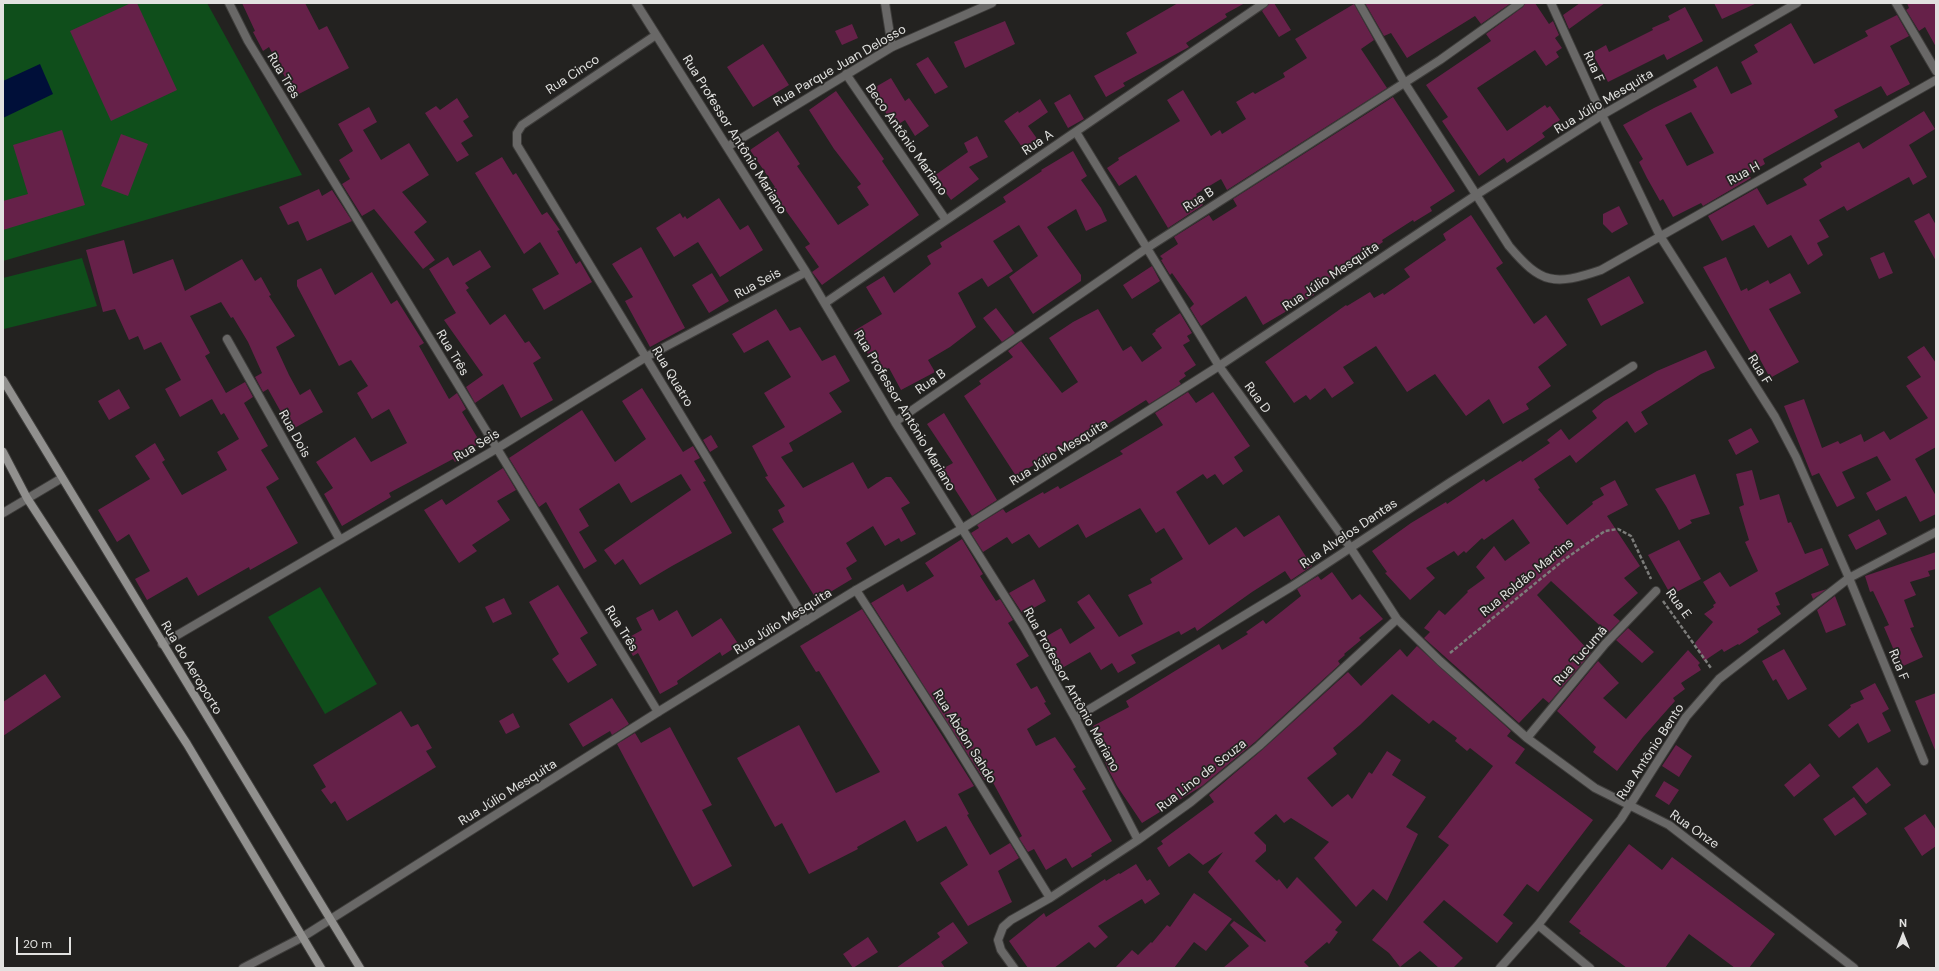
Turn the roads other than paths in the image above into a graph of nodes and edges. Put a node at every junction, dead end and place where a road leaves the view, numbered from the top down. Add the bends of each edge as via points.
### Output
1 (229, 3) edge
2 (636, 3) edge
3 (885, 3) edge
4 (992, 3) edge
5 (1264, 3) edge
6 (1358, 3) edge
7 (1520, 3) edge
8 (1551, 3) edge
9 (1797, 3) edge
10 (1896, 3) edge
11 (656, 35) junction
12 (892, 47) junction
13 (1936, 71) edge
14 (846, 74) junction
15 (1404, 82) junction
16 (1933, 82) edge
17 (1936, 91) edge
18 (1602, 115) junction
19 (1076, 132) junction
20 (517, 145) joint
21 (727, 147) junction
22 (1476, 195) junction
23 (946, 220) junction
24 (1660, 236) junction
25 (1147, 248) junction
26 (806, 272) junction
27 (825, 303) junction
28 (227, 339) dead end
29 (646, 357) junction
30 (1219, 366) junction
31 (1633, 366) dead end
32 (3, 380) edge
33 (895, 422) junction
34 (496, 449) junction
35 (3, 452) edge
36 (62, 478) junction
37 (27, 498) junction
38 (3, 513) edge
39 (963, 528) junction
40 (1936, 532) edge
41 (340, 540) junction
42 (1350, 547) junction
43 (1849, 578) junction
44 (856, 590) junction
45 (1656, 591) road end
46 (1397, 619) junction
47 (806, 621) junction
48 (162, 644) junction
49 (1440, 661) joint
50 (658, 712) junction
51 (1075, 718) junction
52 (1526, 738) junction
53 (1924, 761) dead end
54 (1630, 806) junction
55 (1138, 840) junction
56 (1050, 898) junction
57 (331, 919) junction
58 (1538, 925) junction
59 (302, 938) junction
60 (242, 968) edge
61 (321, 968) edge
62 (360, 968) edge
63 (1014, 968) edge
64 (1500, 968) edge
65 (1590, 968) edge
66 (1854, 968) edge

1 - 34 street, Rua Três via 248,41
2 - 11 street, Rua Professor Antônio Mariano
3 - 12 street
4 - 12 street, Rua Parque Juan Delosso
5 - 19 street, Rua A
6 - 15 street
7 - 15 street, Rua B via 1440,60
8 - 18 street, Rua F
9 - 18 street, Rua Júlio Mesquita
10 - 13 street
11 - 20 street, Rua Cinco via 522,124 517,133
11 - 21 street, Rua Professor Antônio Mariano
12 - 14 street, Rua Parque Juan Delosso
14 - 21 street, Rua Parque Juan Delosso
14 - 23 street, Beco Antônio Mariano
15 - 22 street
15 - 25 street, Rua B
16 - 17 street
16 - 24 street, Rua H
18 - 22 street, Rua Júlio Mesquita
18 - 24 street, Rua F
19 - 23 street, Rua A
19 - 25 street, Rua D
20 - 29 street, Rua Quatro
21 - 26 street, Rua Professor Antônio Mariano
22 - 24 street, Rua H via 1509,246 1526,266 1540,276 1561,280 1577,278 1601,270
22 - 30 street, Rua Júlio Mesquita
23 - 27 street, Rua A
24 - 43 street, Rua F via 1775,417 1796,457
25 - 30 street, Rua D
25 - 33 street, Rua B
26 - 27 street, Rua Professor Antônio Mariano
26 - 29 street, Rua Seis
27 - 33 street, Rua Professor Antônio Mariano
28 - 41 street, Rua Dois
29 - 34 street, Rua Seis
29 - 47 street, Rua Quatro
30 - 39 street, Rua Júlio Mesquita
30 - 42 street, Rua D
31 - 42 street, Rua Alvelos Dantas
32 - 36 main road, Rua do Aeroporto
33 - 39 street, Rua Professor Antônio Mariano
34 - 41 street, Rua Seis
34 - 50 street, Rua Três
35 - 37 main road
36 - 37 street
36 - 48 main road, Rua do Aeroporto
37 - 38 street
37 - 59 main road via 187,744
39 - 44 street, Rua Júlio Mesquita
39 - 51 street, Rua Professor Antônio Mariano via 1024,627
40 - 43 street, Rua Antônio Bento
41 - 48 street, Rua Seis
42 - 46 street, Rua D
42 - 51 street, Rua Alvelos Dantas via 1291,588
43 - 53 street, Rua F
43 - 54 street, Rua Antônio Bento via 1719,679 1686,717
44 - 47 street, Rua Júlio Mesquita
44 - 56 street, Rua Abdon Sahdo
45 - 52 street, Rua Tucumã via 1605,644
46 - 49 street, Rua D
46 - 55 street, Rua Lino de Souza via 1259,746 1191,802
47 - 50 street, Rua Júlio Mesquita
48 - 57 main road, Rua do Aeroporto
49 - 52 street, Rua Onze
50 - 57 street, Rua Júlio Mesquita
51 - 55 street, Rua Professor Antônio Mariano
52 - 54 street, Rua Onze via 1594,788
54 - 58 street, Rua Antônio Bento
54 - 66 street, Rua Onze via 1669,825
55 - 56 street, Rua Lino de Souza
56 - 63 street, Rua Lino de Souza via 1003,927 998,940 1001,950
57 - 59 street, Rua Júlio Mesquita
57 - 62 main road, Rua do Aeroporto
58 - 64 street, Rua Antônio Bento
58 - 65 street
59 - 60 street, Rua Júlio Mesquita
59 - 61 main road

